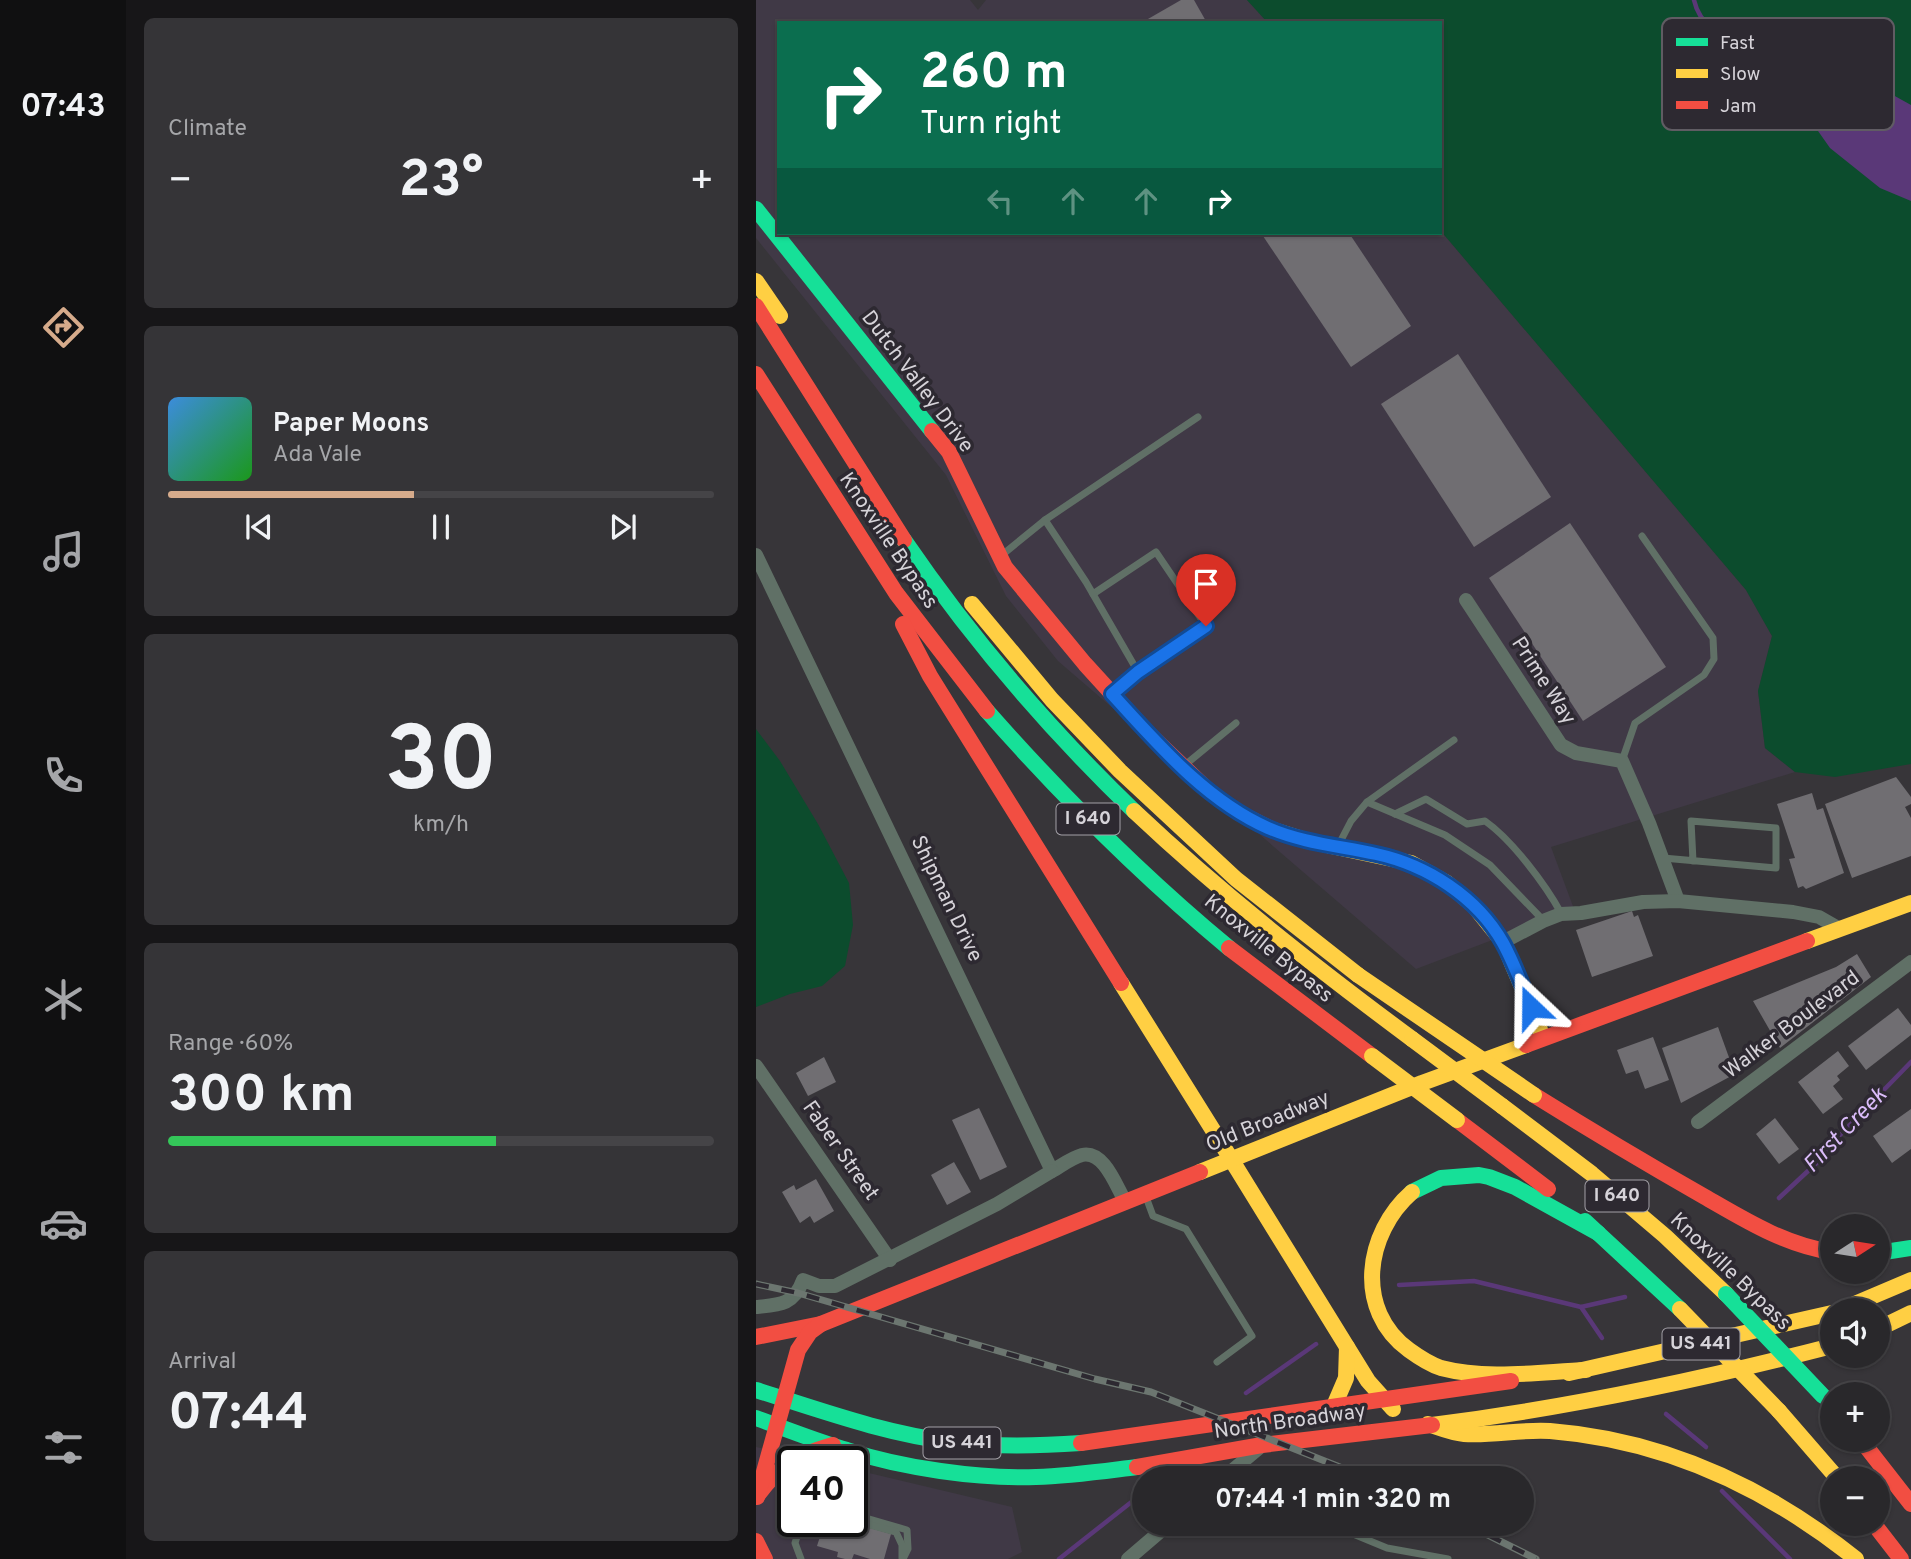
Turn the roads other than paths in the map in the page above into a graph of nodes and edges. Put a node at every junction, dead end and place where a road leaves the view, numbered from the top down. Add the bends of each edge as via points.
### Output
1 (756, 209) edge
2 (756, 281) edge
3 (756, 306) edge
4 (756, 374) edge
5 (820, 376) dead end
6 (1198, 417) dead end
7 (1045, 520) junction
8 (855, 533) junction
9 (1642, 536) dead end
10 (756, 555) edge
11 (1000, 556) junction
12 (957, 586) dead end
13 (1093, 594) junction
14 (1466, 600) dead end
15 (1138, 672) junction
16 (1112, 694) junction
17 (1236, 723) dead end
18 (1454, 740) dead end
19 (1622, 761) junction
20 (1182, 767) junction
21 (1367, 802) junction
22 (1395, 814) junction
23 (1337, 847) junction
24 (1662, 858) junction
25 (1693, 861) junction
26 (1678, 901) junction
27 (1911, 905) edge
28 (1562, 914) junction
29 (1543, 921) junction
30 (1840, 929) junction
31 (1503, 942) junction
32 (1911, 962) edge
33 (1544, 1037) junction
34 (756, 1066) edge
35 (1699, 1122) dead end
36 (1231, 1159) junction
37 (1052, 1171) junction
38 (1144, 1194) junction
39 (1125, 1201) junction
40 (1598, 1233) junction
41 (1911, 1248) edge
42 (1820, 1249) edge
43 (1890, 1251) edge
44 (890, 1260) junction
45 (1911, 1280) edge
46 (1871, 1298) edge
47 (756, 1307) edge
48 (1911, 1313) edge
49 (1820, 1316) edge
50 (1890, 1323) edge
51 (821, 1324) junction
52 (756, 1337) edge
53 (1346, 1344) junction
54 (1820, 1349) edge
55 (1217, 1362) dead end
56 (1586, 1370) junction
57 (756, 1390) edge
58 (1820, 1392) edge
59 (784, 1399) junction
60 (1383, 1400) junction
61 (1334, 1406) junction
62 (756, 1418) edge
63 (776, 1424) junction
64 (1421, 1425) junction
65 (833, 1445) junction
66 (1262, 1445) junction
67 (1870, 1452) edge
68 (1885, 1452) edge
69 (1173, 1462) junction
70 (1177, 1466) edge
71 (1237, 1466) edge
72 (1827, 1466) edge
73 (1911, 1477) edge
74 (756, 1497) edge
75 (1911, 1504) edge
76 (868, 1519) edge
77 (868, 1524) edge
78 (1155, 1536) edge
79 (1358, 1536) edge
80 (1883, 1536) edge
81 (797, 1537) edge
82 (801, 1559) edge
83 (902, 1559) edge
84 (1128, 1559) edge
85 (1448, 1559) edge
86 (1856, 1559) edge
87 (1901, 1559) edge

1 - 11 main road, Dutch Valley Drive via 950,452
2 - 5 main road
3 - 58 main road, Knoxville Bypass / I 640, bridge via 948,601 1030,702 1132,809 1206,878 1320,971 1592,1174 1726,1294
4 - 8 main road, Knoxville Bypass / I 640
6 - 7 lane
7 - 11 lane
7 - 13 lane
8 - 36 main road via 930,676
8 - 40 main road, Knoxville Bypass / I 640, bridge via 967,687 1101,834 1274,984 1457,1119
9 - 19 lane via 1713,638 1714,659 1704,675 1636,723
10 - 37 street, Shipman Drive
11 - 16 main road, Dutch Valley Drive
12 - 42 main road, bridge via 1052,700 1120,771 1236,879 1358,975 1646,1165 1761,1228
13 - 15 lane
13 - 15 lane via 1156,552 1206,626
14 - 19 street, Prime Way via 1560,745 1576,753
15 - 16 lane
16 - 20 main road, Dutch Valley Drive
17 - 20 lane
18 - 21 lane
19 - 24 street
20 - 23 main road, Dutch Valley Drive via 1239,813 1270,829
21 - 22 lane
21 - 23 lane via 1350,821
22 - 28 lane via 1426,799 1467,824 1485,821 1498,830
22 - 29 lane via 1445,835 1490,865
23 - 31 main road, Dutch Valley Drive via 1411,863 1447,883 1481,913
24 - 25 lane
24 - 26 street
25 - 25 lane via 1776,868 1776,828 1691,821
26 - 28 street
26 - 30 street via 1793,912 1819,917
27 - 30 main road, Old Broadway
28 - 29 street
29 - 31 street
30 - 33 main road, Old Broadway
31 - 33 main road, Dutch Valley Drive
32 - 35 street, Walker Boulevard
33 - 36 main road, Old Broadway
34 - 44 street, Faber Street
36 - 38 main road, Old Broadway
36 - 53 main road
37 - 39 street via 1082,1155 1096,1157
37 - 44 street
38 - 39 main road, Old Broadway
38 - 55 lane via 1153,1216 1186,1229 1252,1336
39 - 51 main road, Old Broadway
40 - 56 main road via 1511,1183 1477,1175 1449,1176 1418,1188 1390,1214 1378,1233 1370,1270 1385,1323 1395,1338 1427,1363 1470,1373
40 - 72 main road, Knoxville Bypass / I 640, bridge via 1680,1309
41 - 43 main road
44 - 47 street via 835,1286 803,1280 791,1300
45 - 46 main road
48 - 50 main road
49 - 56 main road, North Broadway / US 441
51 - 52 main road
51 - 59 main road, Old Broadway via 798,1350
53 - 60 main road
53 - 61 main road via 1346,1384
54 - 64 main road, North Broadway / US 441 via 1595,1400
56 - 60 main road, North Broadway / US 441
57 - 59 main road, North Broadway / US 441
59 - 61 main road, North Broadway / US 441 via 911,1434 989,1446 1086,1443
59 - 63 main road, Old Broadway
60 - 61 main road, North Broadway / US 441
60 - 64 main road
62 - 63 main road, North Broadway / US 441
63 - 65 main road, North Broadway / US 441
63 - 74 main road, Old Broadway
64 - 66 main road, North Broadway / US 441
64 - 86 main road via 1461,1434 1547,1431 1655,1450 1782,1504
65 - 69 main road, North Broadway / US 441 via 889,1461 992,1476 1035,1477
65 - 74 main road via 791,1458
66 - 69 main road, North Broadway / US 441
66 - 71 street
67 - 75 main road
68 - 73 main road
69 - 70 street
76 - 83 lane via 907,1530 908,1549
77 - 83 lane via 896,1532
78 - 84 street
79 - 85 lane via 1387,1548
80 - 87 main road
81 - 82 lane

